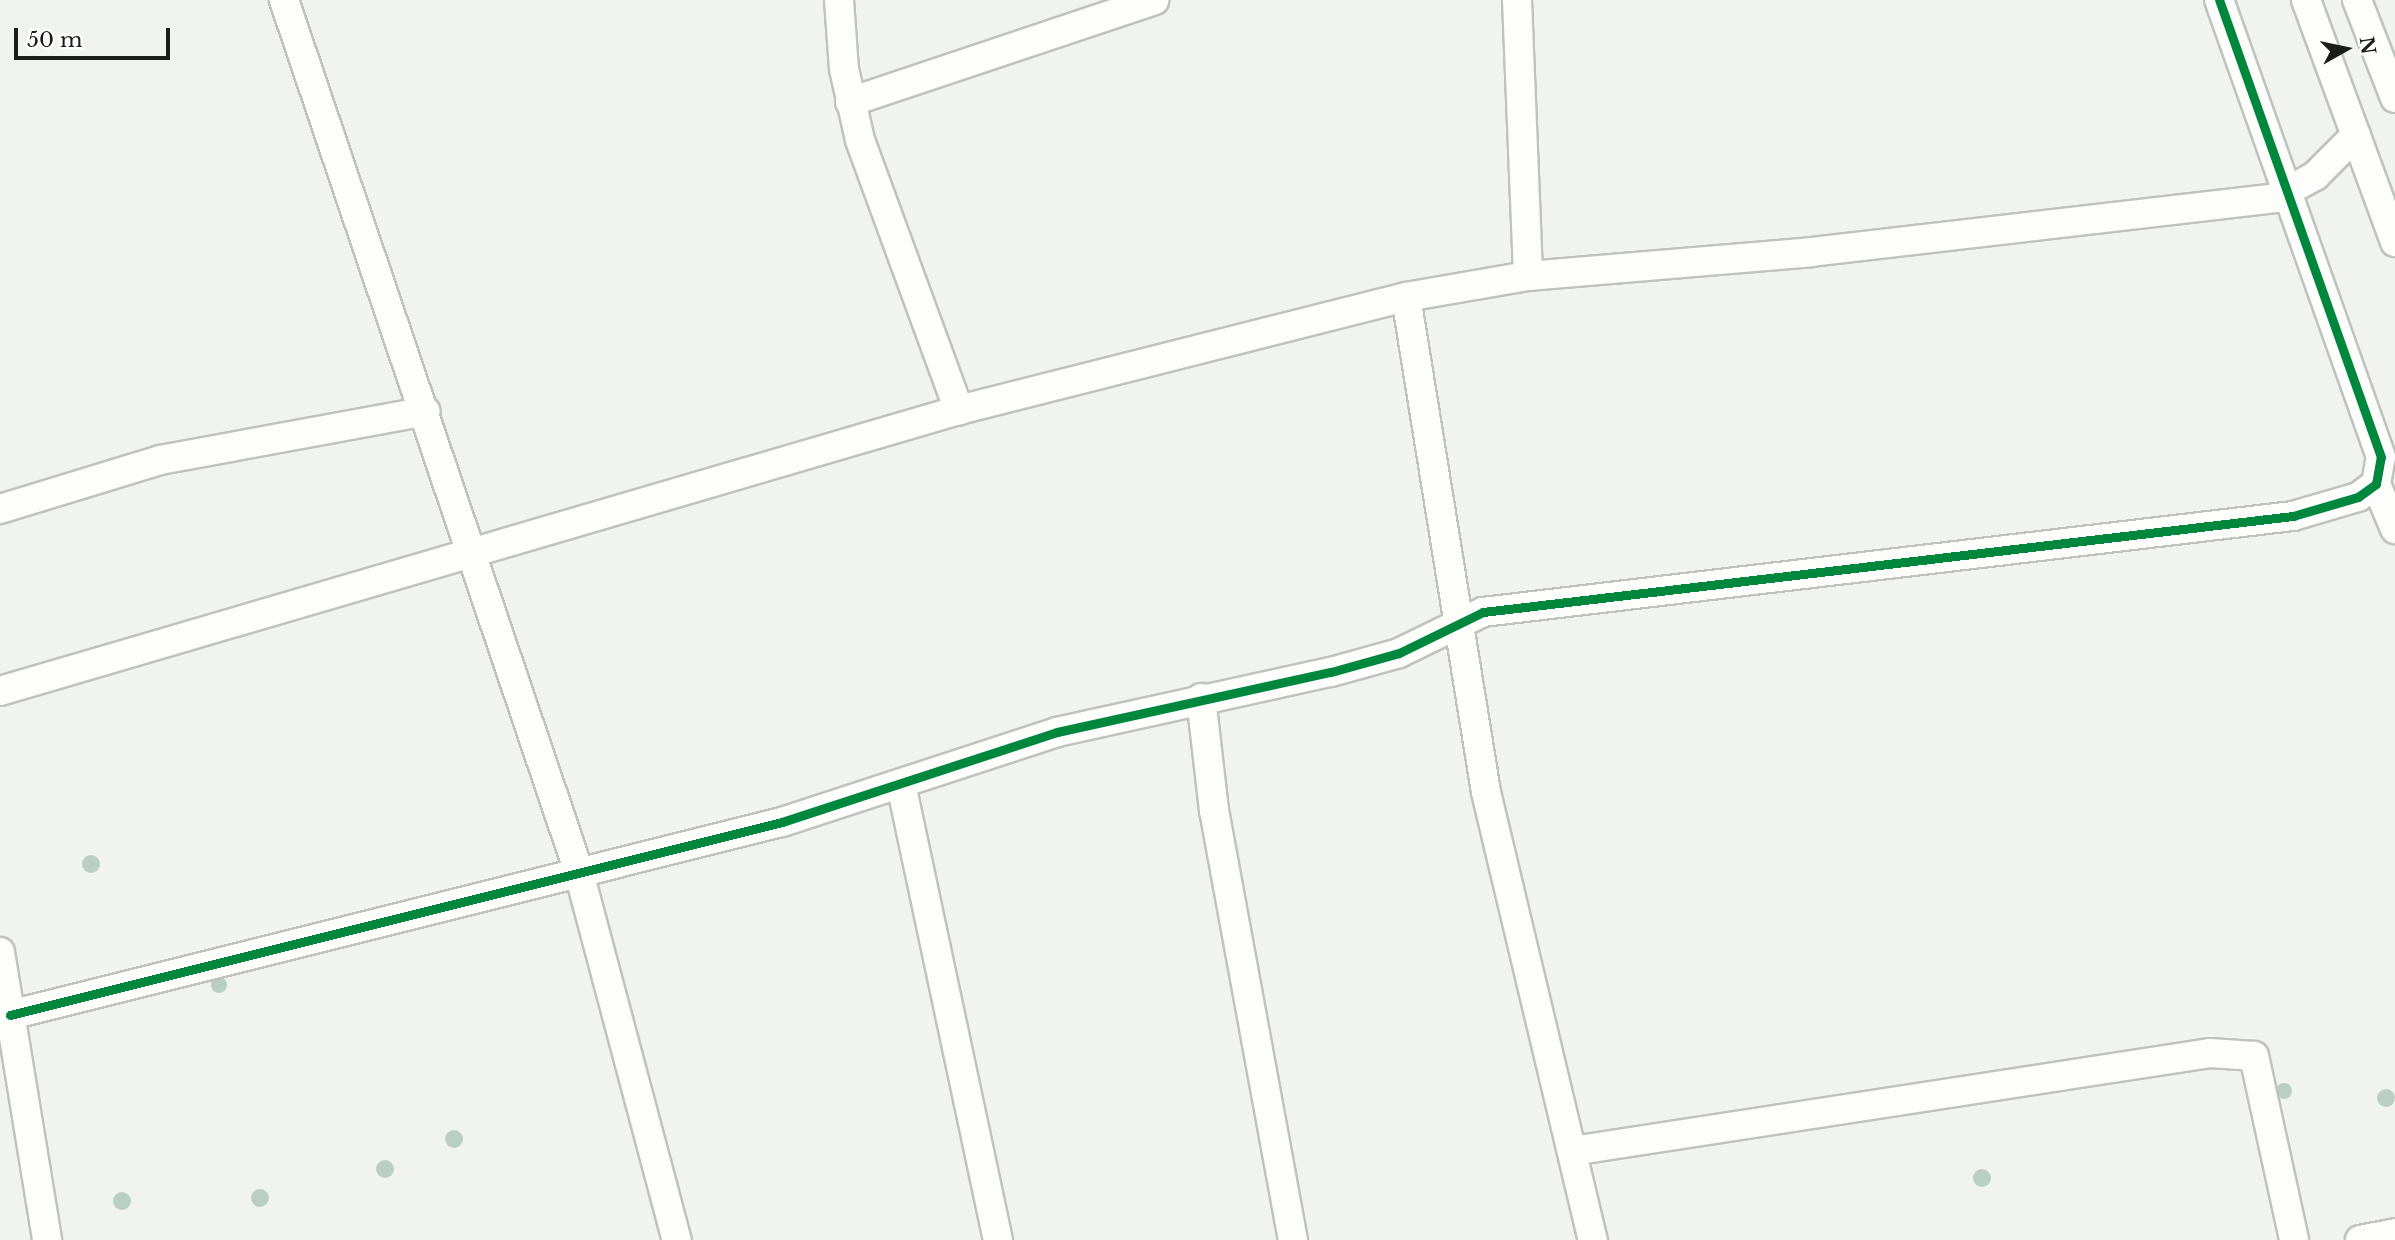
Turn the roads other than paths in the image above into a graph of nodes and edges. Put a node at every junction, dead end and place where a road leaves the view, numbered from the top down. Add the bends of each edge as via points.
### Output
1 (284, 0) edge
2 (839, 0) edge
3 (1154, 0) edge
4 (1517, 0) edge
5 (2219, 0) edge
6 (2306, 0) edge
7 (2357, 0) edge
8 (2395, 98) edge
9 (850, 102) junction
10 (2356, 135) junction
11 (2287, 194) junction
12 (2395, 242) edge
13 (1528, 276) junction
14 (1406, 298) junction
15 (959, 410) junction
16 (426, 411) junction
17 (2376, 484) junction
18 (0, 509) edge
19 (2395, 529) edge
20 (473, 549) junction
21 (1455, 622) junction
22 (0, 691) edge
23 (1201, 698) junction
24 (901, 784) junction
25 (578, 869) junction
26 (0, 952) edge
27 (10, 1015) junction
28 (1572, 1151) junction
29 (2395, 1233) edge
30 (47, 1240) edge
31 (677, 1240) edge
32 (998, 1240) edge
33 (1293, 1240) edge
34 (1593, 1240) edge
35 (2294, 1240) edge
36 (2360, 1240) edge

1 - 16 street
2 - 9 street
3 - 9 street
4 - 13 street
5 - 11 street
6 - 10 street
7 - 8 street
9 - 15 street
10 - 11 street
10 - 12 street
11 - 13 street via 1811,252
11 - 17 street via 2381,457
13 - 14 street
14 - 15 street
14 - 21 street
15 - 20 street
16 - 18 street via 160,460
16 - 20 street
17 - 19 street
17 - 21 street via 2358,498 2293,516 1809,569 1483,612
20 - 22 street
20 - 25 street
21 - 23 street via 1371,661
21 - 28 street via 1486,792
23 - 24 street via 1056,732
23 - 33 street via 1214,810
24 - 25 street via 782,822
24 - 32 street
25 - 27 street
25 - 31 street
26 - 27 street
27 - 30 street
28 - 34 street
28 - 35 street via 2210,1053 2254,1056
29 - 36 street

